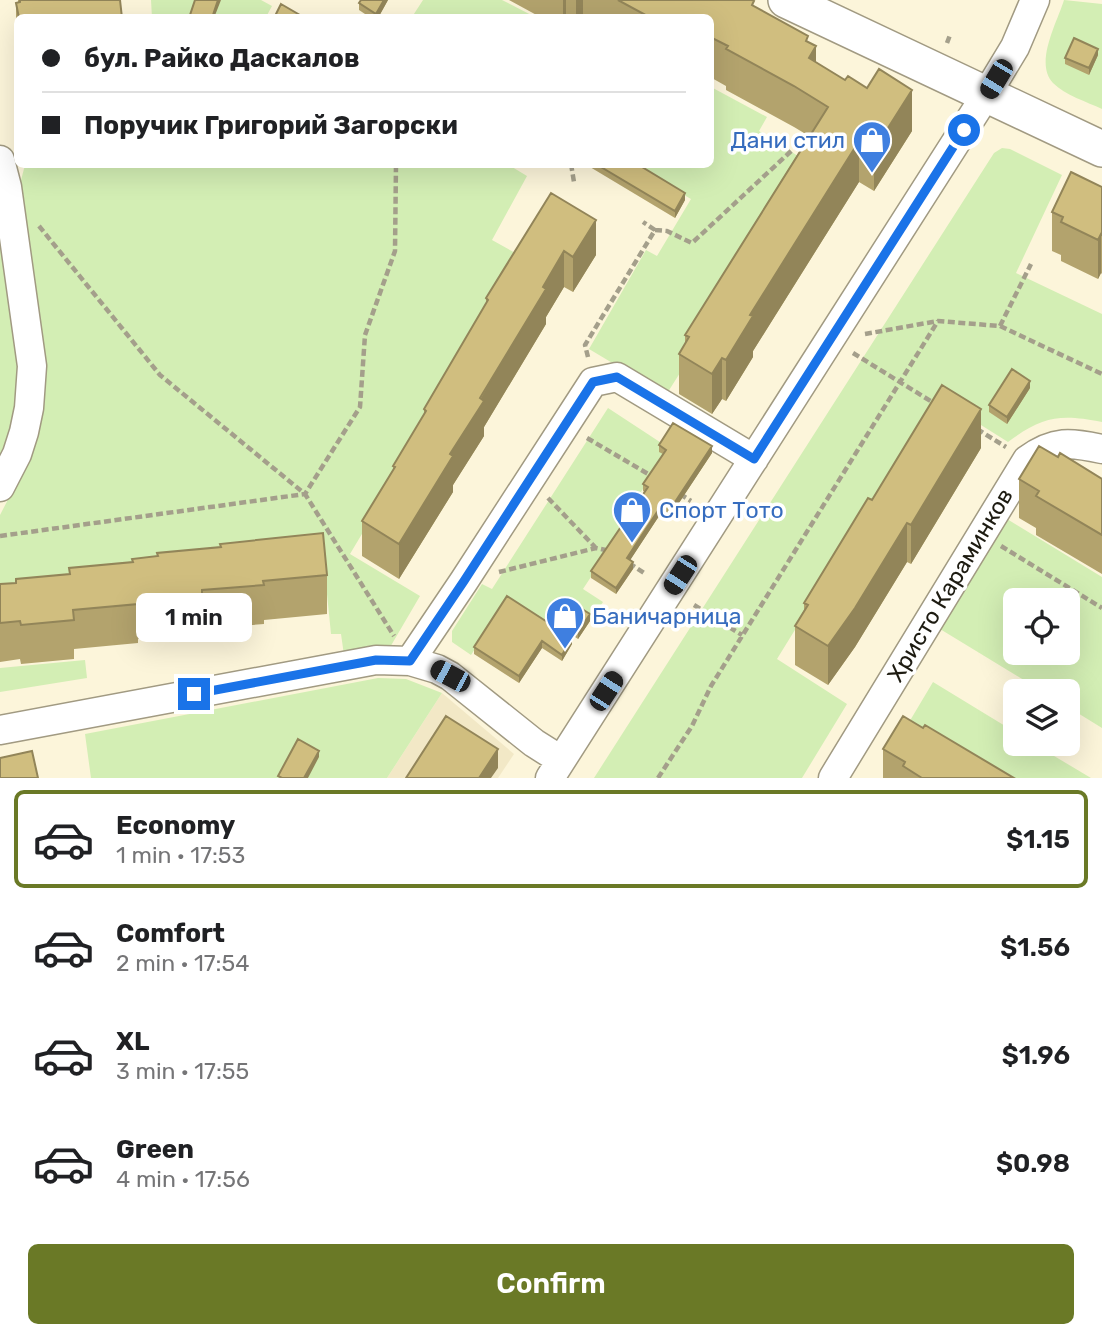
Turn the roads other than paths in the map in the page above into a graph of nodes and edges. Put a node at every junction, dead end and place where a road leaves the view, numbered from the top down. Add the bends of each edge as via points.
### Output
1 (786, 0) edge
2 (1035, 0) edge
3 (986, 95) junction
4 (1102, 149) edge
5 (4, 174) edge
6 (1102, 449) edge
7 (754, 459) junction
8 (0, 487) edge
9 (410, 661) junction
10 (0, 730) edge
11 (556, 769) edge
12 (833, 778) edge

1 - 3 main road
2 - 3 street via 1015,47
3 - 4 main road
3 - 7 street
5 - 8 street via 32,377 24,432
6 - 12 street, Христо Караминков via 1060,443 1027,460
7 - 9 street via 617,377 593,382
7 - 11 street
9 - 10 street via 376,660
9 - 11 street via 450,676 534,743

